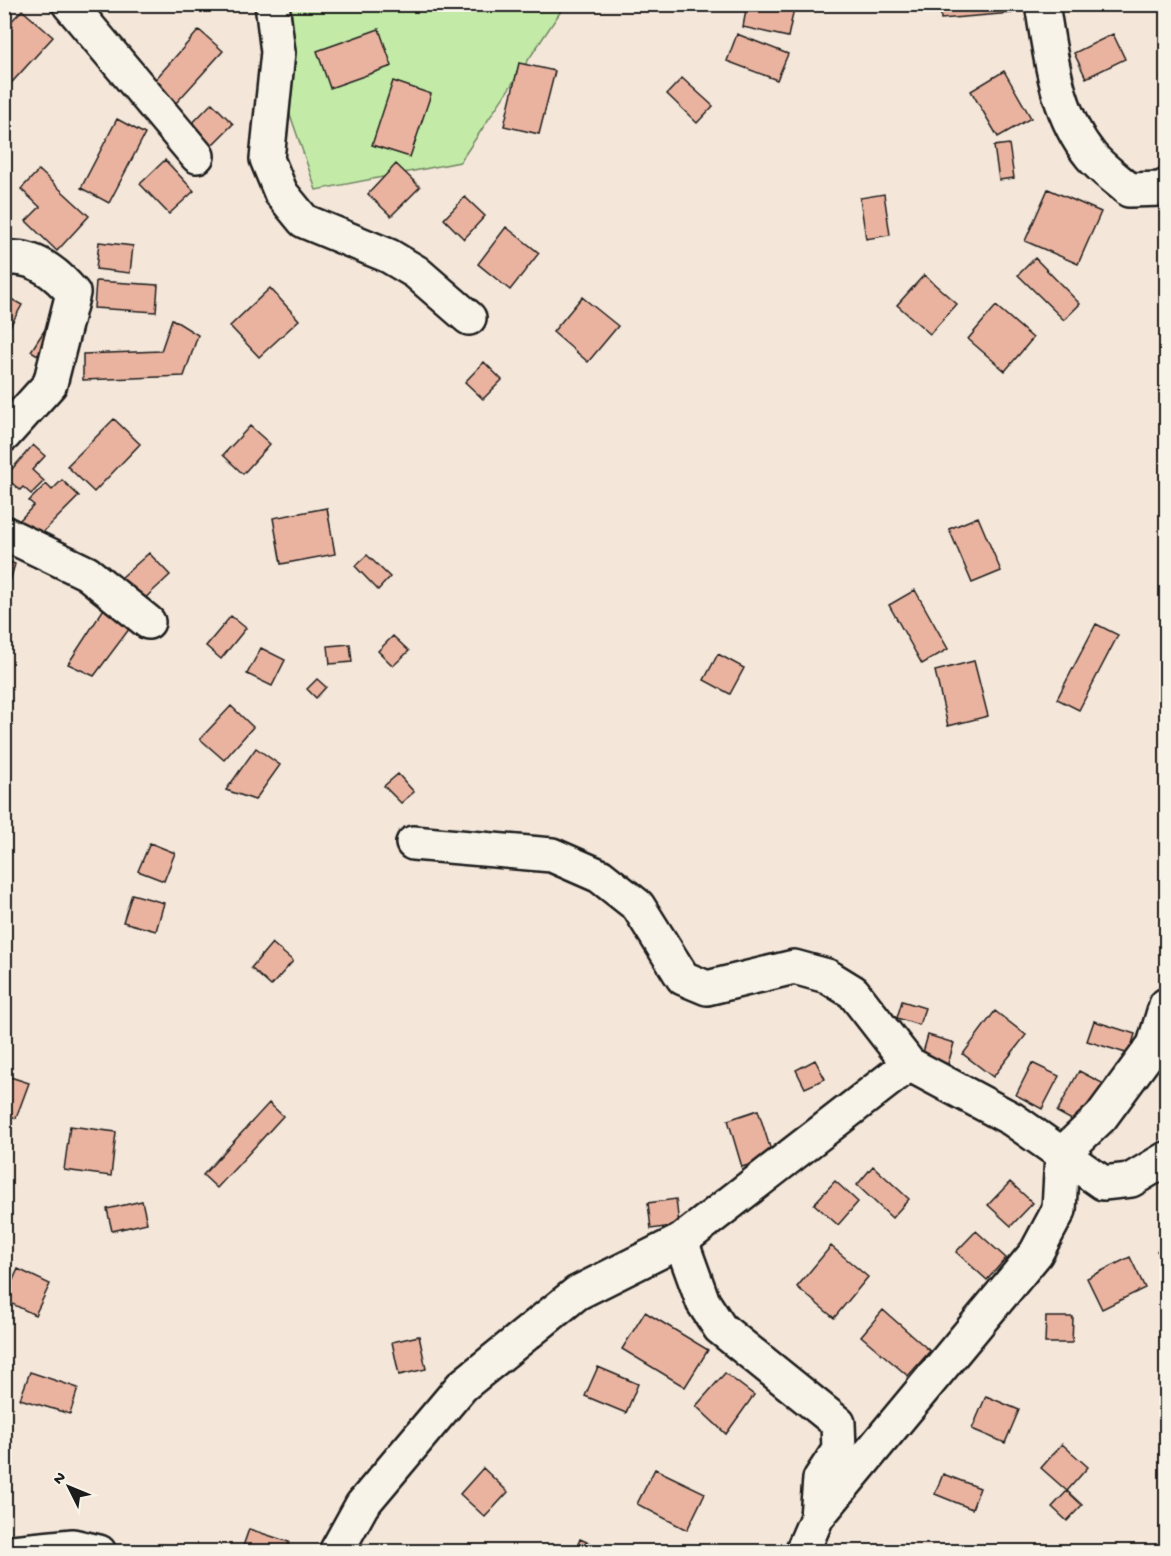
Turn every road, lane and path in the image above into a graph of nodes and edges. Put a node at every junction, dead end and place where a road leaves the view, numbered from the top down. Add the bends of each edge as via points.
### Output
1 (69, 4) edge
2 (272, 4) edge
3 (1042, 4) edge
4 (197, 156) dead end
5 (1167, 186) edge
6 (4, 259) edge
7 (469, 318) dead end
8 (4, 435) edge
9 (4, 534) edge
10 (148, 622) dead end
11 (413, 843) dead end
12 (1167, 1005) edge
13 (909, 1064) junction
14 (1062, 1154) junction
15 (1167, 1159) edge
16 (681, 1241) junction
17 (817, 1517) junction
18 (12, 1551) edge
19 (99, 1551) edge
20 (336, 1551) edge
21 (802, 1551) edge

1 - 4 street
2 - 7 street via 278,52 267,159 281,193 304,221 389,256 416,272
3 - 5 street via 1056,83 1069,122 1092,157 1129,190
6 - 8 street via 17,256 41,265 73,293 50,384
9 - 10 street via 87,573
11 - 13 street via 552,855 600,876 638,906 683,978 707,988 794,967 827,976 853,992
12 - 14 street via 1154,1045 1101,1117
13 - 14 street via 983,1101
13 - 16 street
14 - 15 street via 1103,1183 1131,1180
14 - 17 street via 1059,1210 1036,1253
16 - 17 street via 703,1302 720,1328 838,1423 839,1450 820,1479
16 - 20 street via 577,1293 462,1386 362,1504
17 - 21 street
18 - 19 street via 73,1546

